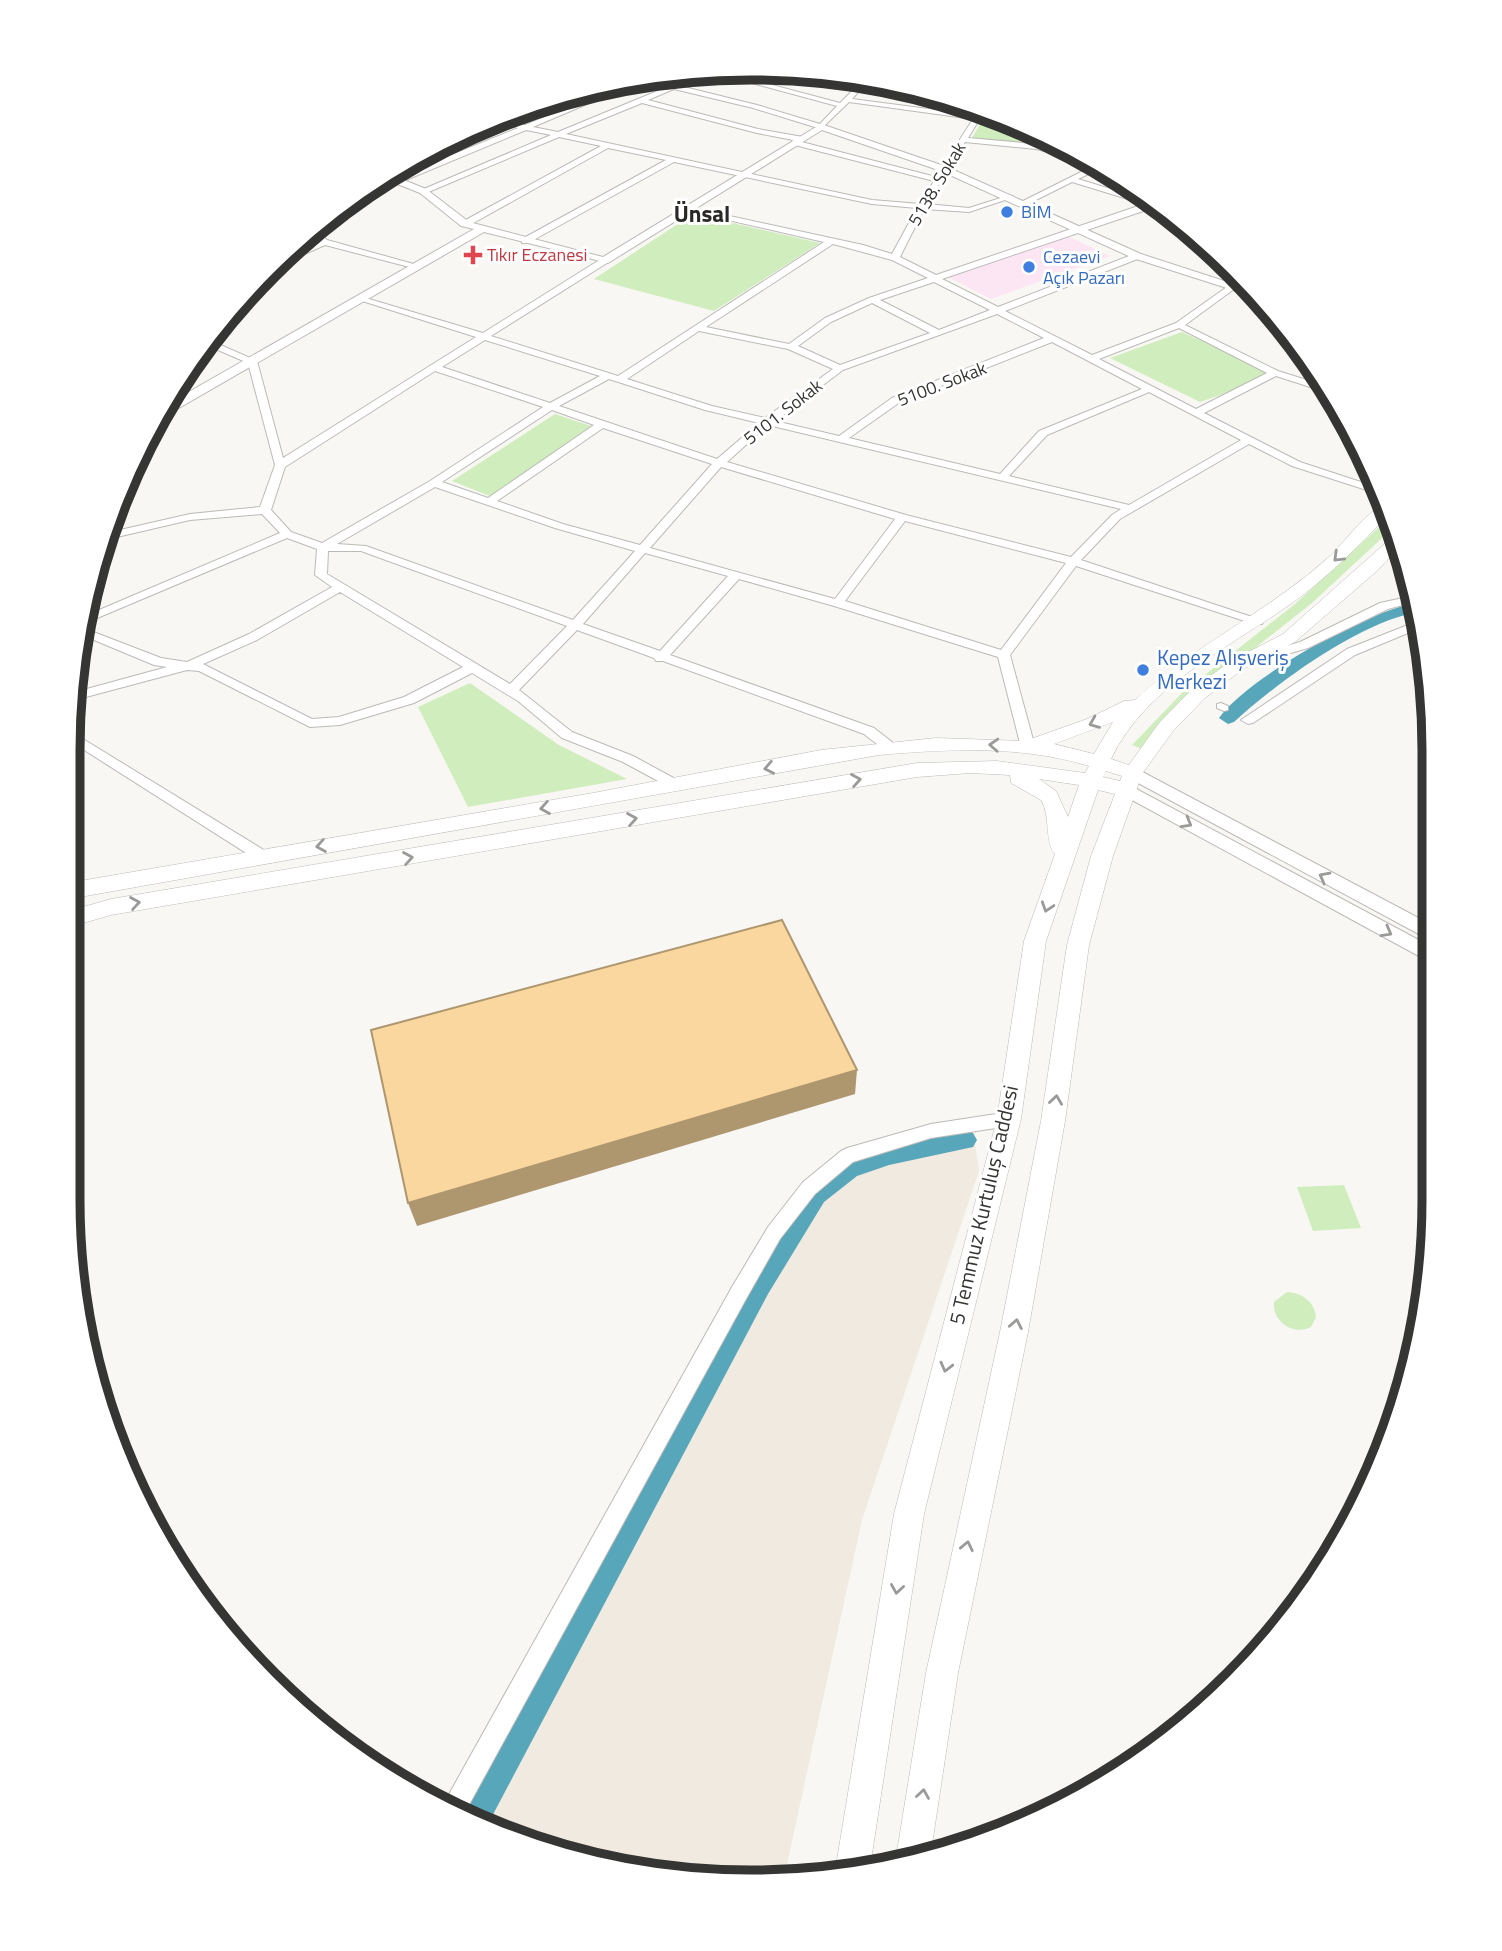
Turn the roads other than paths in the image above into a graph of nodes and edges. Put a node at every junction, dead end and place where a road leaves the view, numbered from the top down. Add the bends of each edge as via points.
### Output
1 (749, 80) edge
2 (820, 84) edge
3 (677, 85) edge
4 (841, 86) edge
5 (671, 87) junction
6 (857, 89) edge
7 (640, 90) edge
8 (591, 100) edge
9 (640, 100) junction
10 (845, 103) junction
11 (958, 113) edge
12 (976, 120) edge
13 (511, 125) edge
14 (821, 127) junction
15 (523, 128) junction
16 (539, 131) junction
17 (553, 134) junction
18 (797, 140) junction
19 (963, 140) junction
20 (606, 146) junction
21 (1048, 150) edge
22 (671, 160) junction
23 (944, 169) junction
24 (1088, 171) edge
25 (741, 174) junction
26 (403, 178) edge
27 (1071, 179) junction
28 (398, 180) edge
29 (938, 180) junction
30 (409, 184) junction
31 (423, 191) junction
32 (1010, 197) junction
33 (1130, 197) edge
34 (1023, 203) junction
35 (924, 207) junction
36 (687, 208) junction
37 (1144, 208) edge
38 (465, 224) junction
39 (1077, 228) junction
40 (482, 229) junction
41 (320, 238) edge
42 (831, 240) junction
43 (525, 241) junction
44 (324, 242) junction
45 (304, 252) edge
46 (1137, 256) junction
47 (895, 258) junction
48 (604, 261) junction
49 (417, 267) junction
50 (931, 279) junction
51 (1233, 286) joint
52 (362, 298) junction
53 (872, 300) junction
54 (994, 310) junction
55 (1179, 325) junction
56 (701, 329) junction
57 (938, 333) junction
58 (482, 337) junction
59 (1051, 339) junction
60 (217, 346) edge
61 (791, 347) junction
62 (1093, 358) junction
63 (253, 360) junction
64 (435, 368) junction
65 (839, 368) junction
66 (1275, 373) junction
67 (606, 377) junction
68 (620, 380) junction
69 (1313, 385) edge
70 (1149, 389) junction
71 (178, 403) edge
72 (552, 406) junction
73 (1196, 412) junction
74 (766, 422) junction
75 (603, 424) junction
76 (840, 440) junction
77 (1248, 440) junction
78 (719, 463) junction
79 (280, 465) junction
80 (1003, 477) junction
81 (434, 482) junction
82 (1367, 488) edge
83 (489, 502) junction
84 (1129, 508) junction
85 (265, 510) junction
86 (1379, 516) edge
87 (902, 517) junction
88 (287, 534) junction
89 (116, 535) edge
90 (323, 547) junction
91 (639, 549) junction
92 (1391, 553) edge
93 (1074, 561) junction
94 (734, 576) junction
95 (340, 587) junction
96 (1405, 601) edge
97 (838, 603) junction
98 (94, 617) edge
99 (1258, 621) junction
100 (576, 624) junction
101 (1410, 628) edge
102 (91, 635) edge
103 (1004, 655) junction
104 (660, 658) junction
105 (1237, 665) junction
106 (185, 666) junction
107 (473, 667) junction
108 (511, 691) junction
109 (1155, 692) junction
110 (83, 693) edge
111 (1248, 720) dead end
112 (80, 742) edge
113 (887, 745) junction
114 (1028, 747) junction
115 (981, 766) junction
116 (1096, 771) junction
117 (1130, 781) junction
118 (676, 785) junction
119 (262, 856) junction
120 (1062, 858) junction
121 (80, 889) edge
122 (80, 916) edge
123 (1422, 929) edge
124 (1422, 951) edge
125 (1009, 1119) junction
126 (457, 1802) edge
127 (914, 1851) edge
128 (853, 1863) edge

1 - 10 street
2 - 4 street
3 - 5 street
5 - 9 street
5 - 14 street
6 - 10 street
7 - 16 street
8 - 15 street
9 - 17 street
9 - 18 street
10 - 11 street
10 - 14 street
12 - 19 street, 5138. Sokak
13 - 15 street
14 - 18 street
14 - 23 street
15 - 16 street
15 - 26 street
16 - 17 street
16 - 30 street
17 - 20 street
17 - 31 street
18 - 25 street
18 - 29 street
19 - 21 street
19 - 23 street, 5138. Sokak
20 - 22 street
20 - 38 street
22 - 25 street
22 - 43 street
23 - 29 street, 5138. Sokak
23 - 32 street
24 - 27 street
25 - 35 street via 872,202
25 - 36 street
27 - 33 street
27 - 34 street
28 - 30 street
29 - 35 street, 5138. Sokak
30 - 31 street
31 - 38 street
32 - 34 street
32 - 35 street via 969,210
34 - 39 street
35 - 47 street, 5138. Sokak
36 - 42 street
36 - 48 street
37 - 39 street
38 - 40 street
39 - 46 street
39 - 50 street
40 - 43 street
40 - 49 street
41 - 44 street
42 - 47 street
42 - 56 street
43 - 48 street
44 - 45 street
44 - 49 street
46 - 51 street
46 - 54 street, 5101. Sokak
47 - 50 street
48 - 58 street
49 - 52 street
50 - 53 street
50 - 54 street
51 - 55 street
52 - 58 street
52 - 63 street
53 - 57 street
53 - 61 street via 828,320
54 - 57 street, 5101. Sokak
54 - 59 street
55 - 62 street
55 - 66 street
56 - 61 street
56 - 68 street
57 - 65 street, 5101. Sokak
58 - 64 street
58 - 67 street
59 - 62 street
59 - 76 street, 5100. Sokak via 896,400
60 - 63 street
61 - 65 street
62 - 70 street
63 - 71 street
63 - 79 street
64 - 72 street
64 - 79 street
65 - 74 street, 5101. Sokak
66 - 69 street
66 - 73 street
67 - 68 street
67 - 72 street
68 - 74 street
70 - 73 street
70 - 80 street via 1043,433
72 - 75 street
72 - 81 street
73 - 77 street
74 - 76 street
74 - 78 street, 5101. Sokak
75 - 78 street
75 - 83 street
76 - 80 street
77 - 82 street via 1296,464
77 - 84 street
78 - 87 street
78 - 91 street, 5101. Sokak
79 - 85 street
80 - 84 street
81 - 83 street
81 - 90 street
83 - 91 street
84 - 93 street
85 - 88 street
85 - 89 street via 190,517
86 -> 99 main road, 5 Temmuz Kurtuluş Caddesi via 1334,561
87 - 93 street
87 - 97 street
88 - 90 street
88 - 98 street
90 - 95 street via 321,575
90 - 100 street via 362,548
91 - 94 street
91 - 100 street, 5101. Sokak
92 - 105 main road via 1289,638
93 - 99 street
93 - 103 street
94 - 97 street
94 - 104 street
95 - 106 street via 253,637
95 - 107 street
96 - 105 street via 1384,606 1304,645
97 - 103 street
99 - 109 main road, 5 Temmuz Kurtuluş Caddesi
100 - 104 street
100 - 108 street, 5101. Sokak
101 - 111 street via 1351,652
102 - 106 street via 158,662
103 - 114 street
104 - 113 street via 869,731
105 - 117 main road via 1198,694 1166,727
106 - 107 street via 202,668 310,723 340,721 409,699
106 - 110 street
107 - 108 street
108 - 118 street via 566,735 628,759
109 -> 114 main road via 1094,723
109 - 116 main road, 5 Temmuz Kurtuluş Caddesi via 1116,730
112 - 119 street
114 -> 113 main road
113 -> 118 main road
114 - 116 main road
115 - 116 main road
115 - 120 main road via 1044,789 1060,818
122 -> 115 main road via 917,770
116 - 117 main road
116 - 120 main road, 5 Temmuz Kurtuluş Caddesi
123 -> 117 street
117 -> 124 street
127 -> 117 main road via 942,1673 1053,1121 1078,945 1102,856
118 -> 119 main road
119 - 121 main road
120 -> 125 main road, 5 Temmuz Kurtuluş Caddesi via 1035,941
125 - 126 street via 931,1131 847,1156 809,1188 774,1233 739,1293
125 -> 128 main road, 5 Temmuz Kurtuluş Caddesi via 908,1514

